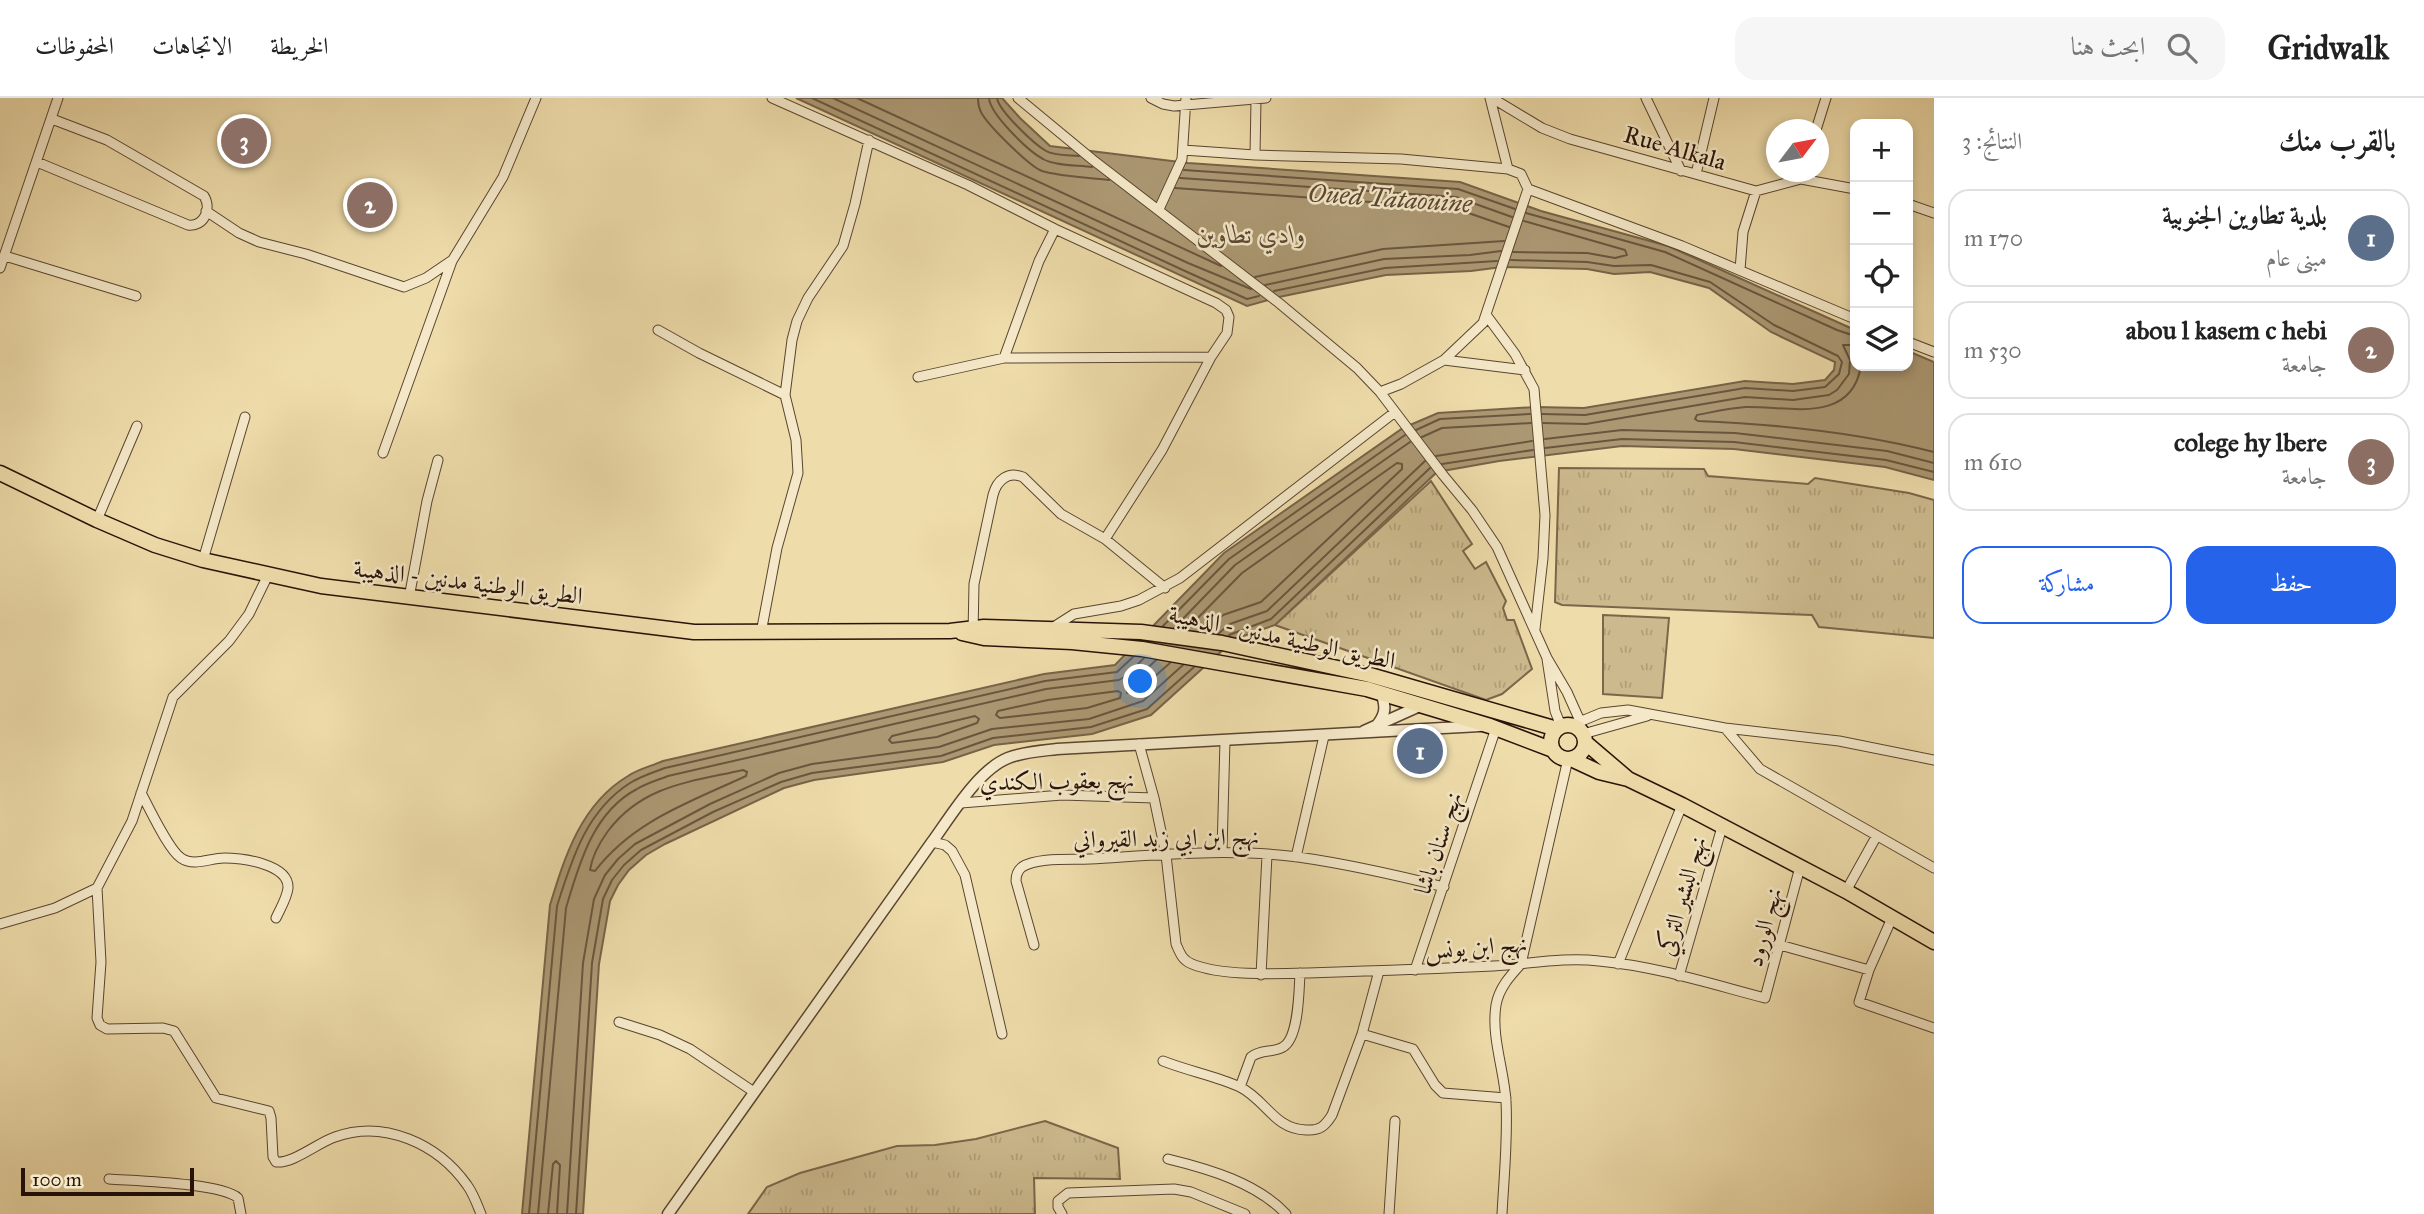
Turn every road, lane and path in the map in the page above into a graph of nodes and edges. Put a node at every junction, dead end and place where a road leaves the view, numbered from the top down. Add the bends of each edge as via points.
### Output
1 (58, 98) edge
2 (536, 98) edge
3 (772, 98) edge
4 (1018, 98) edge
5 (1151, 98) edge
6 (1491, 98) edge
7 (1646, 98) edge
8 (1714, 98) edge
9 (1826, 98) edge
10 (1261, 99) edge
11 (1186, 101) edge
12 (52, 119) junction
13 (1819, 119) edge
14 (869, 140) junction
15 (1182, 154) junction
16 (1255, 155) junction
17 (37, 162) junction
18 (1508, 169) junction
19 (1681, 171) junction
20 (1696, 174) junction
21 (1782, 182) edge
22 (1828, 182) edge
23 (1850, 188) edge
24 (1756, 191) junction
25 (1528, 192) junction
26 (1913, 206) edge
27 (1159, 209) junction
28 (206, 211) junction
29 (1934, 213) edge
30 (1055, 229) junction
31 (5, 257) junction
32 (452, 261) junction
33 (0, 268) edge
34 (1740, 270) junction
35 (136, 296) dead end
36 (1487, 316) junction
37 (1850, 317) edge
38 (658, 330) dead end
39 (1913, 344) edge
40 (1934, 352) edge
41 (1211, 357) junction
42 (1004, 358) junction
43 (1444, 360) junction
44 (1525, 370) junction
45 (918, 377) dead end
46 (1380, 392) junction
47 (785, 395) junction
48 (1395, 412) junction
49 (245, 417) dead end
50 (138, 426) dead end
51 (383, 453) dead end
52 (438, 460) dead end
53 (0, 474) edge
54 (97, 520) junction
55 (1104, 539) junction
56 (203, 561) junction
57 (268, 575) junction
58 (1165, 588) junction
59 (409, 598) junction
60 (1050, 629) junction
61 (1535, 631) junction
62 (973, 632) junction
63 (761, 633) junction
64 (1074, 636) junction
65 (1547, 658) junction
66 (1373, 685) junction
67 (1425, 699) junction
68 (1648, 715) junction
69 (1377, 725) junction
70 (1493, 727) junction
71 (1726, 728) junction
72 (1574, 730) junction
73 (1354, 734) junction
74 (1324, 736) junction
75 (1225, 740) junction
76 (1139, 744) junction
77 (1553, 750) junction
78 (1569, 759) junction
79 (1934, 760) edge
80 (1628, 779) junction
81 (141, 793) junction
82 (1154, 798) junction
83 (961, 803) junction
84 (1682, 805) junction
85 (1722, 827) junction
86 (1876, 836) junction
87 (932, 842) junction
88 (1222, 851) junction
89 (1166, 855) junction
90 (1267, 855) junction
91 (1296, 857) junction
92 (1800, 867) junction
93 (1934, 868) edge
94 (1444, 887) junction
95 (97, 888) junction
96 (1846, 891) junction
97 (276, 918) dead end
98 (1892, 918) junction
99 (0, 924) edge
100 (1934, 942) edge
101 (1034, 945) dead end
102 (1780, 945) junction
103 (1521, 964) junction
104 (1618, 964) junction
105 (1415, 970) junction
106 (1869, 970) junction
107 (1379, 971) junction
108 (1300, 973) junction
109 (1261, 975) junction
110 (1679, 976) junction
111 (1765, 998) joint
112 (619, 1022) dead end
113 (1934, 1028) edge
114 (1002, 1034) dead end
115 (1362, 1034) junction
116 (1163, 1062) dead end
117 (1240, 1087) junction
118 (754, 1092) junction
119 (1506, 1098) junction
120 (1395, 1121) dead end
121 (1168, 1160) dead end
122 (109, 1179) dead end
123 (241, 1214) edge
124 (481, 1214) edge
125 (668, 1214) edge
126 (1062, 1214) edge
127 (1245, 1214) edge
128 (1286, 1214) edge
129 (1390, 1214) edge
130 (1502, 1214) edge

1 - 12 street
2 - 32 street via 503,177
3 - 14 street
4 - 27 street
5 - 11 street via 1163,104
6 - 18 street
6 - 19 street, Rue Alkala via 1570,139
7 - 19 street
8 - 20 street
9 - 13 street
10 - 11 street
10 - 16 street
11 - 15 street
12 - 17 street
12 - 28 street via 135,154 204,196
14 - 30 street
14 - 47 street via 843,246 797,321
15 - 16 street
15 - 27 street
16 - 18 street via 1401,159
17 - 28 street via 188,225 201,223
17 - 31 street
18 - 25 street via 1521,174
19 - 20 street, Rue Alkala
20 - 24 street, Rue Alkala
21 - 24 street
22 - 23 street
24 - 34 street via 1744,232
25 - 34 street
25 - 36 street
26 - 29 street
27 - 46 street via 1279,303
28 - 32 street via 258,242 404,287
30 - 41 street via 1226,310 1230,326
30 - 42 street
31 - 33 street
31 - 35 street
32 - 51 street
34 - 37 street
36 - 43 street
36 - 44 street
38 - 47 street
39 - 40 street
41 - 42 street
41 - 55 street via 1162,450
42 - 45 street
43 - 44 street
43 - 46 street
44 - 61 street via 1536,403 1545,515
46 - 48 street
47 - 63 street via 798,473 777,548
48 - 58 street
48 - 61 street via 1497,547
49 - 56 street
50 - 54 street
52 - 59 street
53 - 54 main road, الطريق الوطنية مدنين - الذهيبة
54 - 56 main road, الطريق الوطنية مدنين - الذهيبة
55 - 58 street
55 - 62 street via 1061,514 1023,477 1016,474 1002,479 995,487 974,584
56 - 57 main road, الطريق الوطنية مدنين - الذهيبة
57 - 59 main road, الطريق الوطنية مدنين - الذهيبة
57 - 81 street via 229,640 173,696
58 - 60 street via 1121,606 1074,614
59 - 63 main road, الطريق الوطنية مدنين - الذهيبة via 694,632
60 - 62 main road, الطريق الوطنية مدنين - الذهيبة
60 - 64 main road, الطريق الوطنية مدنين - الذهيبة
61 - 65 street
62 - 63 main road, الطريق الوطنية مدنين - الذهيبة
62 - 64 main road, الطريق الوطنية مدنين - الذهيبة
64 - 66 main road, الطريق الوطنية مدنين - الذهيبة via 1140,632 1222,643
65 - 72 street via 1567,691
65 - 72 street via 1555,712
66 - 67 main road, الطريق الوطنية مدنين - الذهيبة
66 - 67 main road, الطريق الوطنية مدنين - الذهيبة
66 - 69 street via 1384,701 1384,715
67 - 69 street
67 - 70 main road, الطريق الوطنية مدنين - الذهيبة
67 - 72 main road, الطريق الوطنية مدنين - الذهيبة
68 - 71 street
68 - 72 street
68 - 72 street via 1620,710 1601,713
69 - 73 street
70 - 73 street
70 - 77 main road, الطريق الوطنية مدنين - الذهيبة
70 - 94 street, نهج سنان باشا
71 - 79 street via 1839,741
71 - 86 street via 1760,769
72 - 77 main road via 1551,741
72 - 78 main road via 1583,752
72 - 80 main road, الطريق الوطنية مدنين - الذهيبة
73 - 74 street
74 - 75 street
74 - 91 street
75 - 76 street
75 - 88 street
76 - 82 street
76 - 83 street via 1056,749 1006,758 991,768
77 - 78 main road, الطريق الوطنية مدنين - الذهيبة
78 - 80 main road, الطريق الوطنية مدنين - الذهيبة
78 - 103 street
80 - 84 main road, الطريق الوطنية مدنين - الذهيبة
81 - 95 street via 132,821
81 - 97 street via 181,858 258,863 282,873 288,890
82 - 83 street, نهج يعقوب الكندي via 1062,795
82 - 89 street
83 - 87 street
84 - 85 main road, الطريق الوطنية مدنين - الذهيبة
84 - 104 street
85 - 92 main road, الطريق الوطنية مدنين - الذهيبة
85 - 110 street, نهج البشير التركي
86 - 93 street
86 - 96 street
87 - 114 street via 952,851 965,875
87 - 118 street
88 - 89 street, نهج ابن ابي زيد القيرواني
88 - 90 street, نهج ابن ابي زيد القيرواني
89 - 101 street, نهج ابن ابي زيد القيرواني via 1059,859 1020,868 1016,881
89 - 109 street, نهج ابن يونس via 1176,944 1186,961
90 - 91 street, نهج ابن ابي زيد القيرواني
90 - 109 street
91 - 94 street, نهج ابن ابي زيد القيرواني
92 - 96 main road, الطريق الوطنية مدنين - الذهيبة
92 - 102 street, نهج الورود
94 - 105 street, نهج سنان باشا
95 - 99 street via 55,908
95 - 124 street via 100,1025 174,1031 216,1098 269,1111 276,1162 290,1160 334,1137 380,1130 427,1148 453,1168 470,1187
96 - 98 main road, الطريق الوطنية مدنين - الذهيبة
98 - 100 main road, الطريق الوطنية مدنين - الذهيبة
98 - 106 street
102 - 106 street
102 - 111 street, نهج الورود
103 - 104 street, نهج ابن يونس via 1563,960
103 - 105 street, نهج ابن يونس
103 - 119 street via 1496,1002 1496,1036
104 - 110 street, نهج ابن يونس
105 - 107 street, نهج ابن يونس
106 - 113 street via 1859,1002
107 - 108 street, نهج ابن يونس
107 - 115 street
108 - 109 street, نهج ابن يونس
108 - 117 street via 1296,1022 1289,1040 1281,1048 1251,1057
110 - 111 street, نهج ابن يونس
112 - 118 street via 690,1049
115 - 117 street via 1332,1115 1319,1129 1292,1129 1282,1124
115 - 119 street via 1413,1049 1443,1093
116 - 117 street
118 - 125 street
119 - 130 street
120 - 129 street
121 - 128 street via 1253,1189
122 - 123 street via 233,1193
126 - 127 street via 1058,1201 1068,1192 1174,1189

